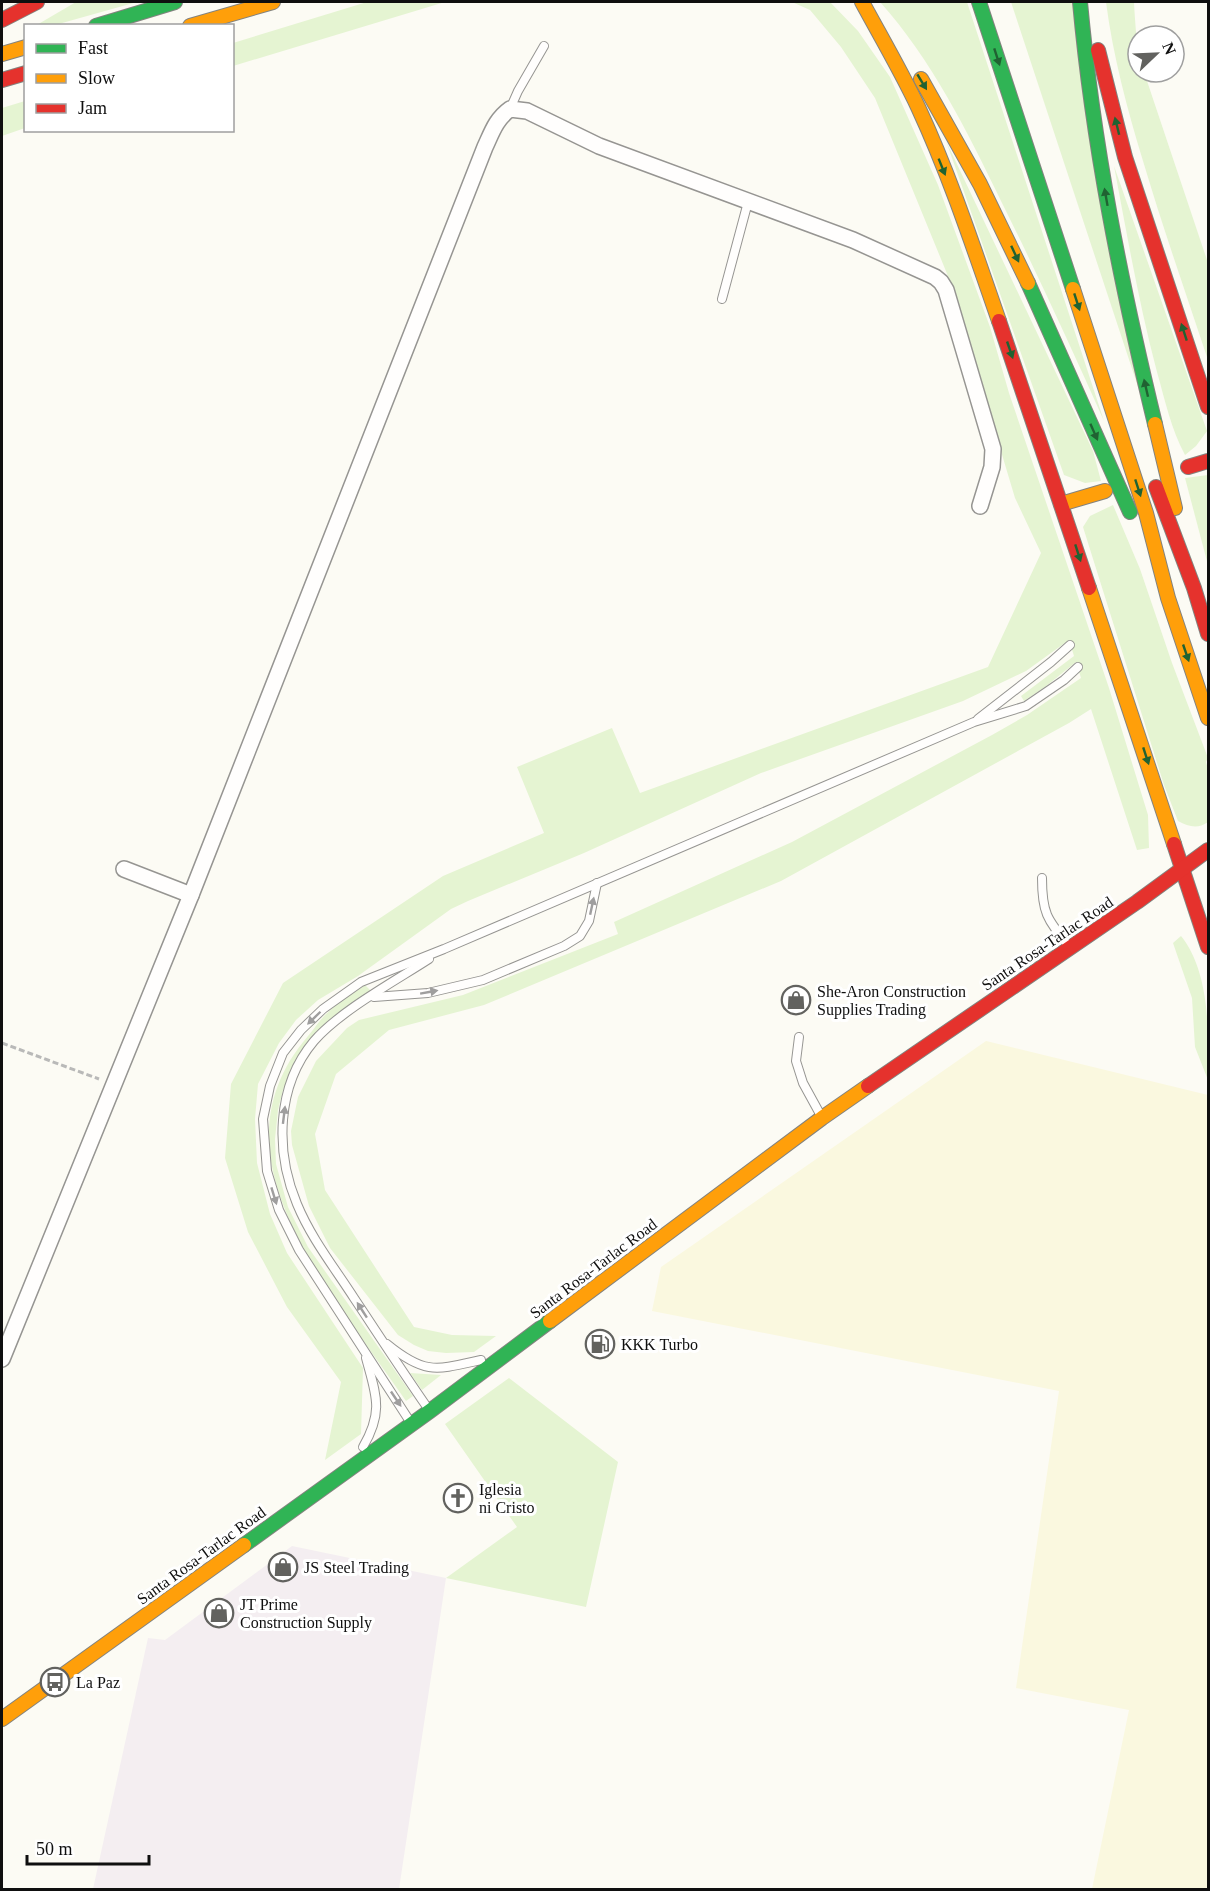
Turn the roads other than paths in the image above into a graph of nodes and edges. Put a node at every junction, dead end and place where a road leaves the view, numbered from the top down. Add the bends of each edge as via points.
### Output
1 (37, 2) edge
2 (175, 2) edge
3 (273, 2) edge
4 (863, 2) edge
5 (979, 2) edge
6 (1080, 2) edge
7 (1092, 2) edge
8 (2, 20) edge
9 (103, 24) edge
10 (197, 24) edge
11 (544, 46) dead end
12 (24, 48) edge
13 (2, 54) edge
14 (24, 74) edge
15 (2, 80) edge
16 (510, 109) junction
17 (748, 202) junction
18 (722, 299) dead end
19 (1209, 407) edge
20 (1209, 461) edge
21 (1188, 467) dead end
22 (1153, 479) dead end
23 (1105, 491) dead end
24 (1061, 504) junction
25 (980, 506) dead end
26 (1194, 588) junction
27 (1168, 598) junction
28 (1209, 634) edge
29 (1070, 645) dead end
30 (1078, 667) dead end
31 (1209, 718) edge
32 (974, 722) junction
33 (1209, 850) edge
34 (1183, 867) junction
35 (124, 869) dead end
36 (1042, 878) dead end
37 (597, 883) junction
38 (191, 895) junction
39 (1069, 946) junction
40 (1209, 947) edge
41 (444, 949) junction
42 (371, 997) junction
43 (799, 1037) dead end
44 (822, 1118) junction
45 (381, 1339) junction
46 (364, 1351) junction
47 (503, 1355) junction
48 (2, 1359) edge
49 (430, 1411) junction
50 (412, 1424) junction
51 (353, 1464) junction
52 (2, 1719) edge

1 - 8 highway
2 - 9 highway
3 - 10 highway
4 -> 24 highway via 919,110 965,223
4 -> 27 highway via 898,41 998,217
5 -> 27 highway via 1146,513
26 -> 6 highway via 1122,287 1094,128
19 -> 7 highway via 1125,157 1097,46
11 - 16 lane
12 - 13 highway
14 - 15 highway
16 - 17 street via 527,111 599,147
16 - 38 street via 498,119 485,147
17 - 18 lane
17 - 25 street via 853,240 941,282 993,449 992,467
20 - 21 highway
22 - 26 highway
23 - 24 highway
24 -> 34 highway
26 - 28 highway
27 -> 31 highway
29 - 32 lane
30 - 32 lane via 1026,706
32 - 37 lane
33 - 34 highway, Santa Rosa-Tarlac Road
34 - 39 highway, Santa Rosa-Tarlac Road
34 - 40 highway
35 - 38 street
36 - 39 lane via 1045,915
37 - 41 lane
42 -> 37 lane via 428,993 483,980 564,946 580,936 589,921
38 - 48 street
39 - 44 highway, Santa Rosa-Tarlac Road
41 - 42 lane
41 -> 46 lane via 361,982 323,1009 283,1053 263,1119 267,1171 279,1210 299,1250
45 -> 42 lane via 315,1239 297,1203 285,1165 282,1120 287,1092 314,1041
43 - 44 lane via 796,1061
44 - 47 highway, Santa Rosa-Tarlac Road
45 - 47 lane via 424,1368 444,1369
45 - 49 lane
46 -> 50 lane
46 - 51 lane via 376,1396 376,1414 373,1429
47 - 49 highway, Santa Rosa-Tarlac Road
49 - 50 highway, Santa Rosa-Tarlac Road
50 - 51 highway, Santa Rosa-Tarlac Road
51 - 52 highway, Santa Rosa-Tarlac Road

